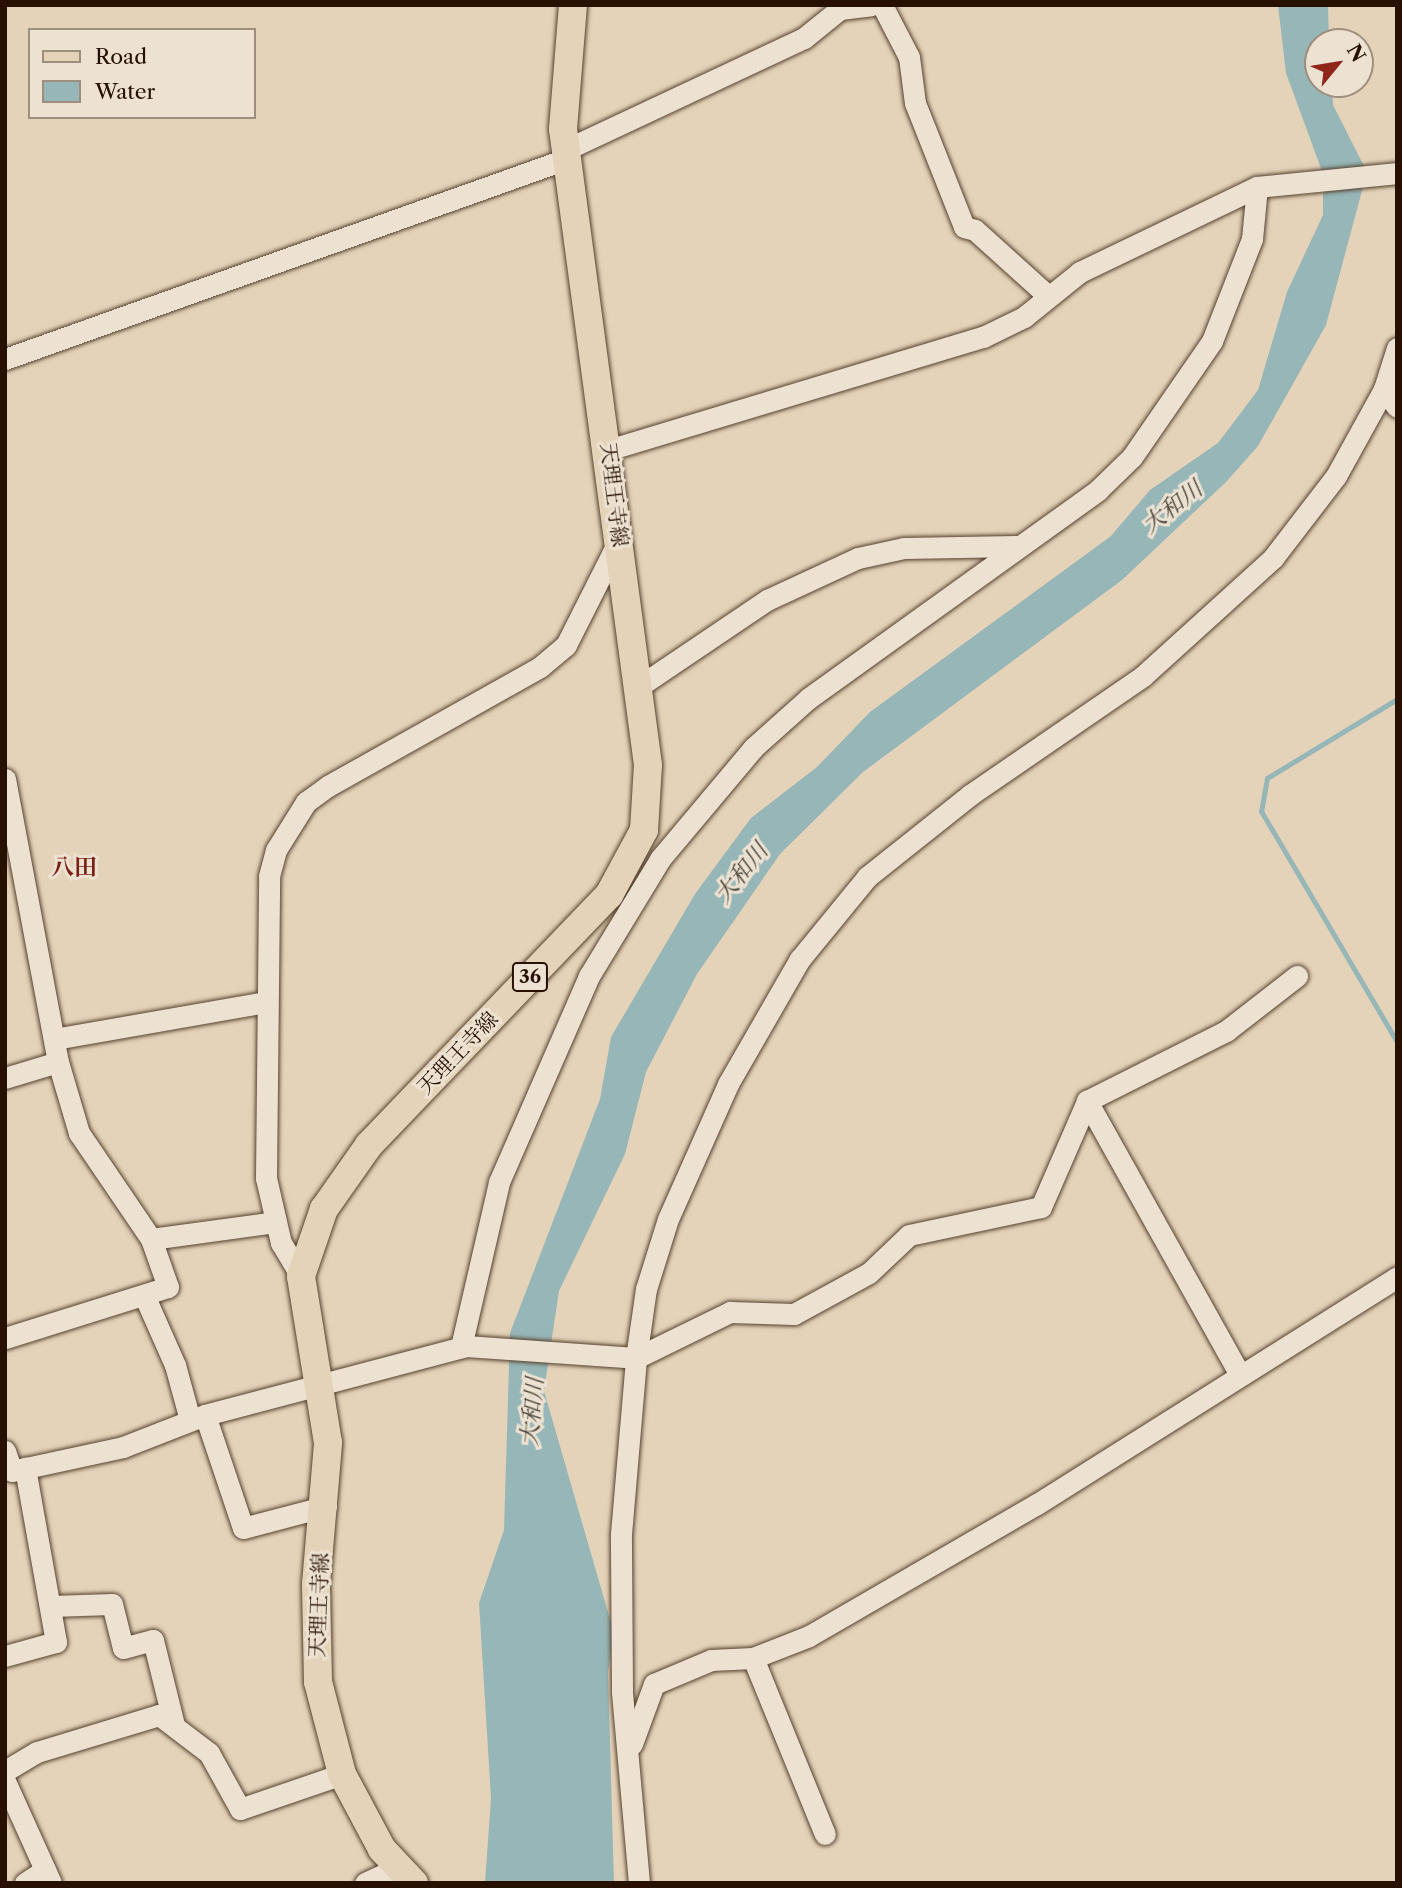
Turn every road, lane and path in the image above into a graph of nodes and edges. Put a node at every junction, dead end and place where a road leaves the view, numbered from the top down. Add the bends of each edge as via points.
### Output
1 (573, 5) edge
2 (871, 5) edge
3 (882, 5) edge
4 (565, 155) junction
5 (1397, 173) edge
6 (1260, 186) junction
7 (1047, 295) junction
8 (1397, 348) edge
9 (5, 359) edge
10 (1384, 389) junction
11 (1397, 407) edge
12 (608, 450) junction
13 (620, 538) junction
14 (1016, 546) junction
15 (638, 687) junction
16 (5, 779) edge
17 (1297, 976) dead end
18 (265, 1002) junction
19 (54, 1039) junction
20 (58, 1062) junction
21 (5, 1078) edge
22 (1087, 1101) junction
23 (275, 1222) junction
24 (151, 1239) junction
25 (301, 1276) junction
26 (1397, 1277) edge
27 (144, 1295) junction
28 (5, 1338) edge
29 (464, 1346) junction
30 (633, 1358) junction
31 (1239, 1373) junction
32 (319, 1384) junction
33 (197, 1417) junction
34 (5, 1451) edge
35 (25, 1468) junction
36 (326, 1506) junction
37 (51, 1606) junction
38 (5, 1656) edge
39 (753, 1658) junction
40 (174, 1725) junction
41 (627, 1761) junction
42 (5, 1771) edge
43 (342, 1774) junction
44 (5, 1782) edge
45 (825, 1834) dead end
46 (48, 1876) edge
47 (408, 1878) edge
48 (25, 1883) edge
49 (365, 1883) edge
50 (639, 1883) edge

1 - 4 main road, 天理王寺線 / 36
2 - 4 street via 840,9 804,38
3 - 7 street via 909,57 915,103 964,227 975,230
4 - 9 street
4 - 12 main road, 天理王寺線 / 36
5 - 6 street
6 - 7 street via 1080,272
6 - 14 street via 1252,239 1193,378 1107,482
7 - 12 street via 1024,317 983,337
8 - 10 street
10 - 11 street
10 - 30 street via 1300,528 1243,590 1143,676 909,840 832,913 769,1011 698,1150 646,1289
12 - 13 main road, 天理王寺線 / 36
13 - 15 main road, 天理王寺線 / 36
13 - 18 street via 566,645 540,667 328,786 289,824 269,876
14 - 15 street via 904,548 858,558 767,600
14 - 29 street via 809,698 753,748 660,859 589,976 499,1182 478,1251
15 - 25 main road, 天理王寺線 / 36 via 649,799 632,860 609,895 369,1145 324,1209
16 - 19 street
17 - 22 street via 1226,1031
18 - 19 street
18 - 23 street via 266,1178
19 - 20 street
20 - 21 street
20 - 24 street via 79,1133
22 - 30 street via 1041,1207 909,1235 869,1273 794,1314 730,1312
22 - 31 street
23 - 24 street
23 - 25 street
24 - 27 street via 168,1287
25 - 32 main road, 天理王寺線 / 36
26 - 31 street via 1255,1370
27 - 28 street
27 - 33 street
29 - 30 street
29 - 32 street
30 - 41 street via 621,1534
31 - 39 street via 1037,1504 809,1636
32 - 33 street
32 - 36 main road, 天理王寺線 / 36 via 328,1443
33 - 35 street via 123,1447
33 - 36 street via 243,1528
34 - 35 street via 12,1471
35 - 37 street
36 - 43 main road, 天理王寺線 / 36 via 316,1584 318,1682
37 - 38 street via 56,1642
37 - 40 street via 112,1604 124,1648 153,1640
39 - 41 street via 711,1660 654,1684
39 - 45 street
40 - 42 street via 159,1716 146,1719 37,1752
40 - 43 street via 209,1753 240,1810
41 - 50 street
43 - 47 main road, 天理王寺線 / 36
44 - 46 street
46 - 48 street
47 - 49 street

